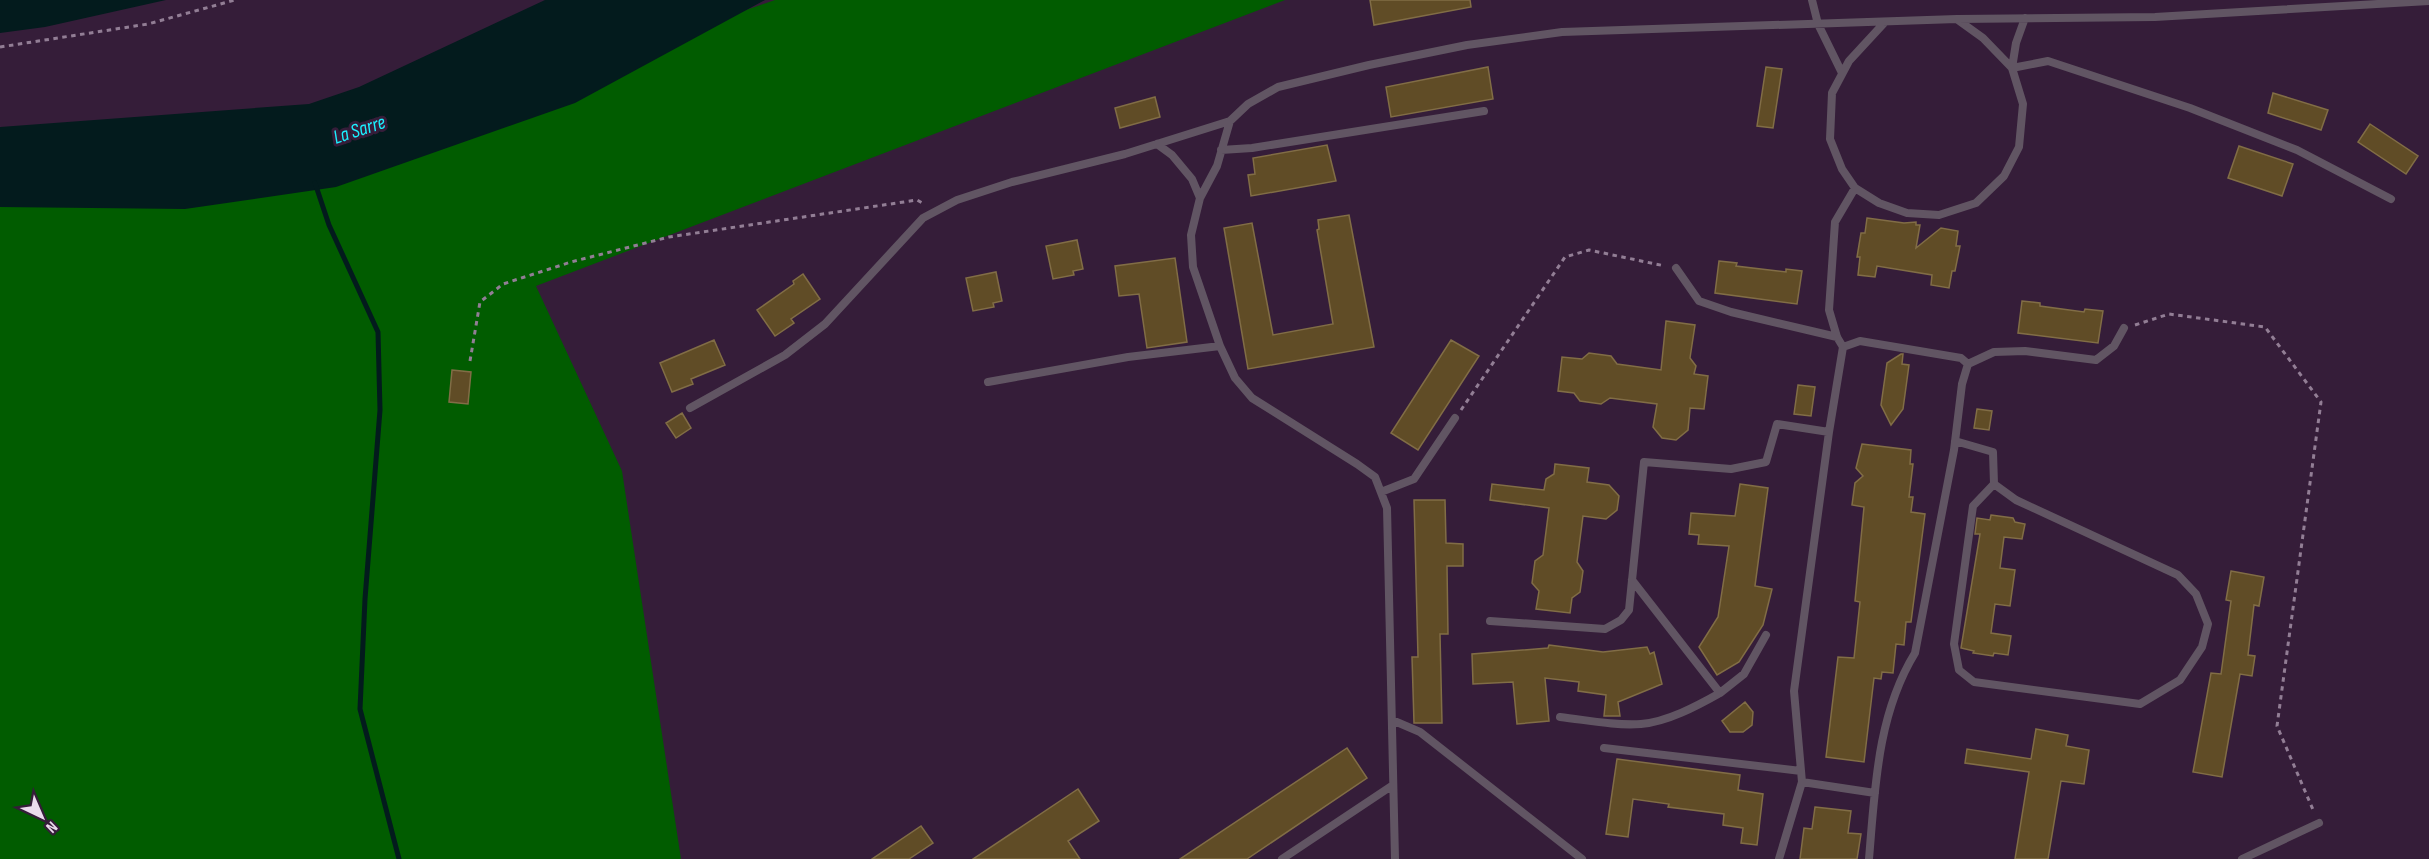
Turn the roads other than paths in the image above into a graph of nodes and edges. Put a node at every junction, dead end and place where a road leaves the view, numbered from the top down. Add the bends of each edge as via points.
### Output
1 (1812, 0) edge
2 (2429, 1) edge
3 (2025, 18) junction
4 (1957, 19) junction
5 (1885, 21) junction
6 (1818, 24) junction
7 (2012, 68) junction
8 (1842, 74) junction
9 (1484, 111) dead end
10 (1230, 122) junction
11 (1157, 144) junction
12 (1221, 150) junction
13 (1855, 188) junction
14 (1200, 198) junction
15 (2391, 199) dead end
16 (1676, 268) road end
17 (2124, 328) road end
18 (1837, 337) junction
19 (1220, 345) junction
20 (1843, 347) junction
21 (1968, 364) junction
22 (988, 382) dead end
23 (690, 408) dead end
24 (1455, 418) road end
25 (1829, 432) junction
26 (1955, 441) junction
27 (1994, 484) junction
28 (1381, 492) junction
29 (1632, 580) junction
30 (1490, 621) dead end
31 (1766, 636) dead end
32 (1720, 693) junction
33 (1560, 717) dead end
34 (1392, 720) junction
35 (1604, 748) dead end
36 (1801, 771) junction
37 (1802, 782) junction
38 (1393, 785) junction
39 (1875, 793) junction
40 (2319, 824) road end
41 (1282, 859) edge
42 (1395, 859) edge
43 (1581, 859) edge
44 (1779, 859) edge
45 (1869, 859) edge
46 (2242, 859) edge

1 - 6 lane
2 - 3 lane via 2155,17
3 - 4 lane
3 - 7 lane
4 - 5 lane
4 - 7 lane via 1983,38
5 - 6 lane
5 - 8 lane
6 - 8 lane
6 - 10 lane via 1562,32 1467,45 1278,87 1248,104
7 - 13 lane via 2023,104 2019,147 2004,176 1976,203 1939,215 1907,213
7 - 15 lane via 2048,61 2190,108 2297,150
8 - 13 lane via 1832,93 1830,139
9 - 12 lane
10 - 11 lane
10 - 12 lane
11 - 14 lane via 1192,179
11 - 23 lane via 1012,182 957,200 923,218 825,324 785,355
12 - 14 lane
13 - 18 lane via 1835,222 1829,310
14 - 19 lane via 1191,235 1193,267
16 - 18 lane via 1699,301
17 - 21 lane via 2114,346 2096,360 2025,351 1995,352
18 - 20 lane
19 - 22 lane
19 - 28 lane via 1235,378 1252,398 1375,477
20 - 21 lane via 1860,341 1961,358
20 - 25 lane
21 - 26 lane
24 - 28 lane via 1414,479
25 - 29 lane via 1777,424 1766,462 1731,469 1644,462
25 - 36 lane via 1794,691
26 - 27 lane via 1993,452
26 - 39 lane via 1915,653 1891,702
27 - 27 lane via 1973,506 1954,644 1959,670 1974,682 2140,704 2180,680 2202,647 2208,624 2196,594 2178,575 2016,500
28 - 34 lane via 1387,508 1390,543
29 - 30 lane via 1629,610 1621,621 1605,629
29 - 32 lane
31 - 32 lane via 1744,674
32 - 33 lane via 1691,709 1643,724
34 - 38 lane
34 - 43 lane via 1420,732
35 - 36 lane
36 - 37 lane
37 - 39 lane
37 - 44 lane
38 - 41 lane
38 - 42 lane
39 - 45 lane
40 - 46 lane

